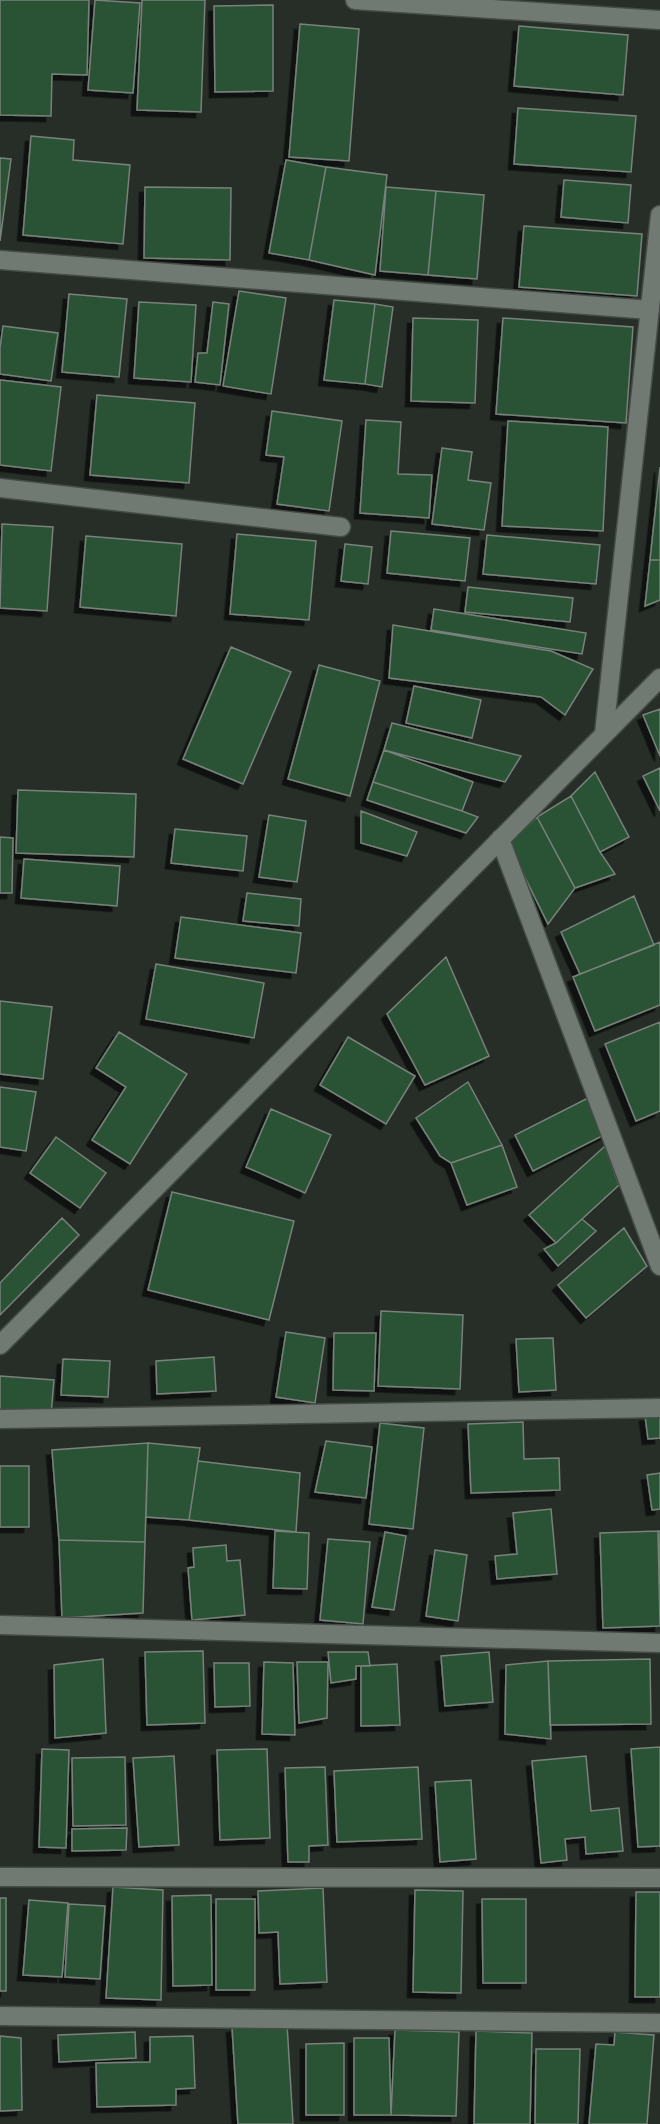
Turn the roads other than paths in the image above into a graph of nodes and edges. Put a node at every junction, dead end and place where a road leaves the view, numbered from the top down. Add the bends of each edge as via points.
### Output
1 (356, 0) edge
2 (660, 20) edge
3 (660, 215) edge
4 (0, 260) edge
5 (650, 310) junction
6 (0, 488) edge
7 (341, 527) dead end
8 (660, 678) edge
9 (604, 734) junction
10 (500, 839) junction
11 (660, 1266) edge
12 (0, 1345) edge
13 (660, 1408) edge
14 (0, 1419) edge
15 (0, 1625) edge
16 (660, 1643) edge
17 (0, 1877) edge
18 (660, 1878) edge
19 (0, 2016) edge
20 (660, 2023) edge

1 - 2 street
3 - 5 street
4 - 5 street
5 - 9 street
6 - 7 street
8 - 9 street
9 - 10 street
10 - 11 street
10 - 12 street
13 - 14 street
15 - 16 street
17 - 18 street
19 - 20 street

